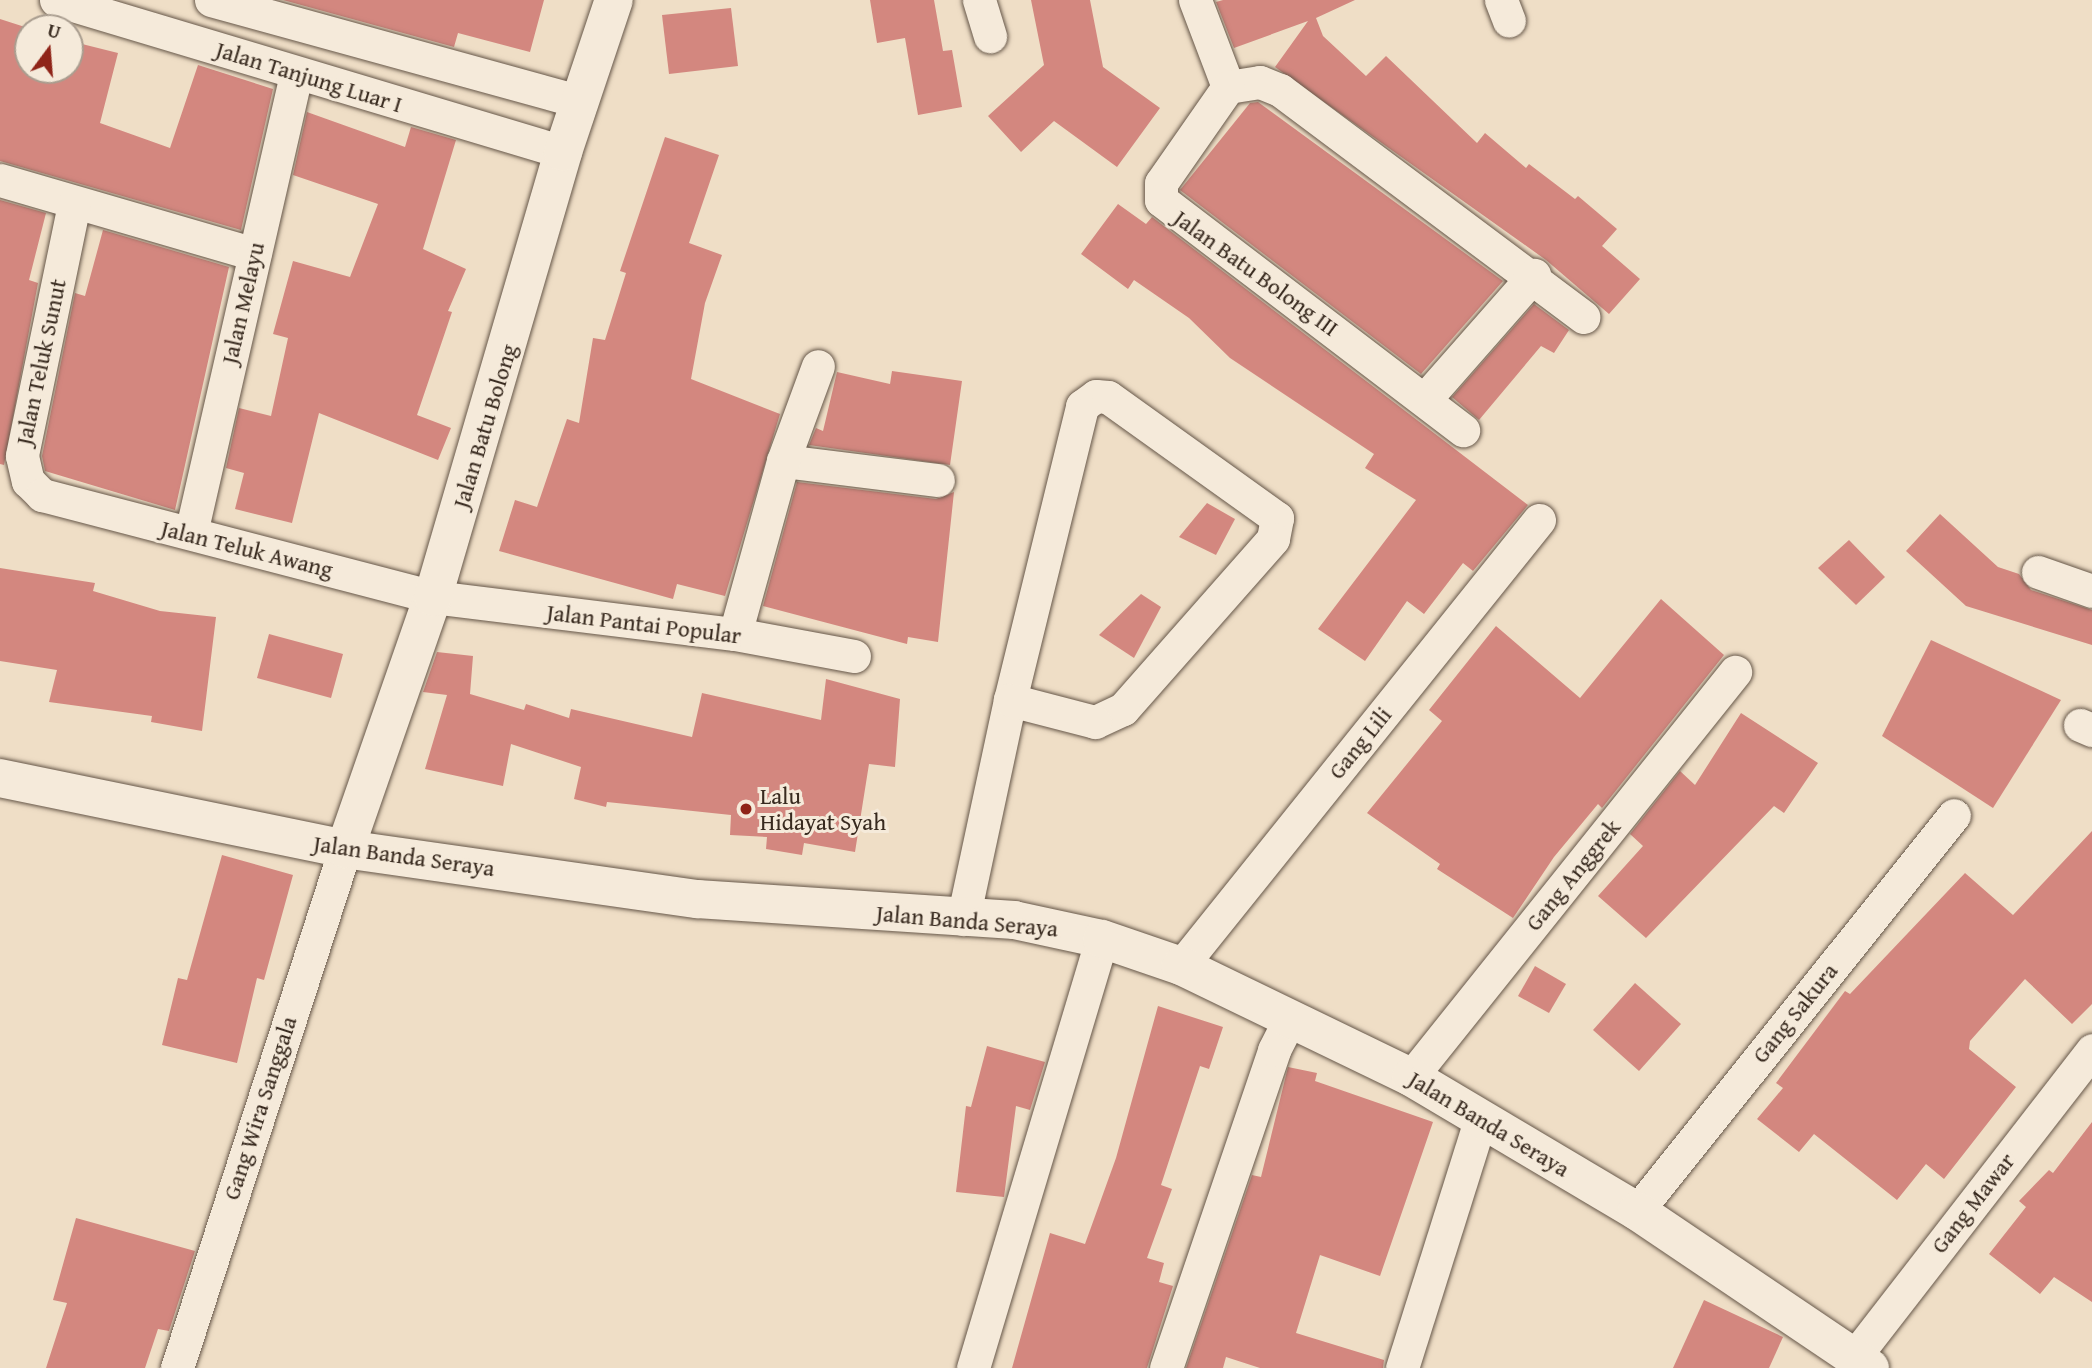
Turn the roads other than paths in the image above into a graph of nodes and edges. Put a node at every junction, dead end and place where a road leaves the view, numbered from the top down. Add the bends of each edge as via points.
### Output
1 (56, 0) edge
2 (211, 0) edge
3 (614, 0) edge
4 (979, 0) edge
5 (1195, 0) edge
6 (990, 36) dead end
7 (296, 74) junction
8 (1228, 87) junction
9 (581, 102) junction
10 (563, 152) junction
11 (0, 180) edge
12 (74, 204) junction
13 (254, 254) junction
14 (1534, 275) junction
15 (1583, 317) dead end
16 (818, 366) dead end
17 (1426, 398) junction
18 (1463, 430) dead end
19 (783, 461) junction
20 (938, 480) dead end
21 (60, 503) joint
22 (1539, 520) dead end
23 (191, 533) junction
24 (2038, 572) dead end
25 (2092, 591) edge
26 (433, 597) junction
27 (735, 634) junction
28 (854, 656) dead end
29 (1735, 673) dead end
30 (1010, 700) junction
31 (0, 778) edge
32 (1954, 815) dead end
33 (345, 849) junction
34 (962, 919) junction
35 (1102, 939) junction
36 (1181, 966) junction
37 (1291, 1017) junction
38 (2092, 1050) edge
39 (1411, 1077) junction
40 (1480, 1121) junction
41 (1637, 1211) junction
42 (1862, 1362) edge
43 (177, 1368) edge
44 (973, 1368) edge
45 (1166, 1368) edge
46 (1402, 1368) edge

1 - 7 street, Jalan Tanjung Luar I
2 - 9 street, Jalan Tanjung Luar I
3 - 9 street, Jalan Batu Bolong
4 - 6 street
5 - 8 street
7 - 10 street, Jalan Tanjung Luar I
7 - 13 street, Jalan Melayu
8 - 14 street via 1260,82 1280,90
8 - 17 street, Jalan Batu Bolong III via 1161,183 1161,200
9 - 10 street, Jalan Batu Bolong
10 - 26 street, Jalan Batu Bolong
11 - 12 street
12 - 13 street
12 - 21 street, Jalan Teluk Sunut via 22,456 32,487
13 - 23 street, Jalan Melayu
14 - 15 street
14 - 17 street
16 - 19 street
17 - 18 street, Jalan Batu Bolong III
19 - 20 street
19 - 27 street
21 - 23 street, Jalan Teluk Awang
22 - 36 street, Gang Lili
23 - 26 street, Jalan Teluk Awang
24 - 25 street
26 - 27 street, Jalan Pantai Popular
26 - 33 street, Jalan Batu Bolong
27 - 28 street, Jalan Pantai Popular
29 - 39 street, Gang Anggrek
30 - 30 street via 1095,722 1123,709 1273,539 1278,518 1108,397 1096,397 1082,406
30 - 34 street
31 - 33 street, Jalan Banda Seraya
32 - 41 street, Gang Sakura
33 - 34 street, Jalan Banda Seraya via 697,899
33 - 43 street, Gang Wira Sanggala
34 - 35 street, Jalan Banda Seraya via 1014,920
35 - 36 street, Jalan Banda Seraya
35 - 44 street
36 - 37 street, Jalan Banda Seraya
37 - 39 street, Jalan Banda Seraya
37 - 45 street via 1274,1050
38 - 42 street, Gang Mawar
39 - 40 street, Jalan Banda Seraya
40 - 41 street, Jalan Banda Seraya
40 - 46 street
41 - 42 street, Jalan Banda Seraya

